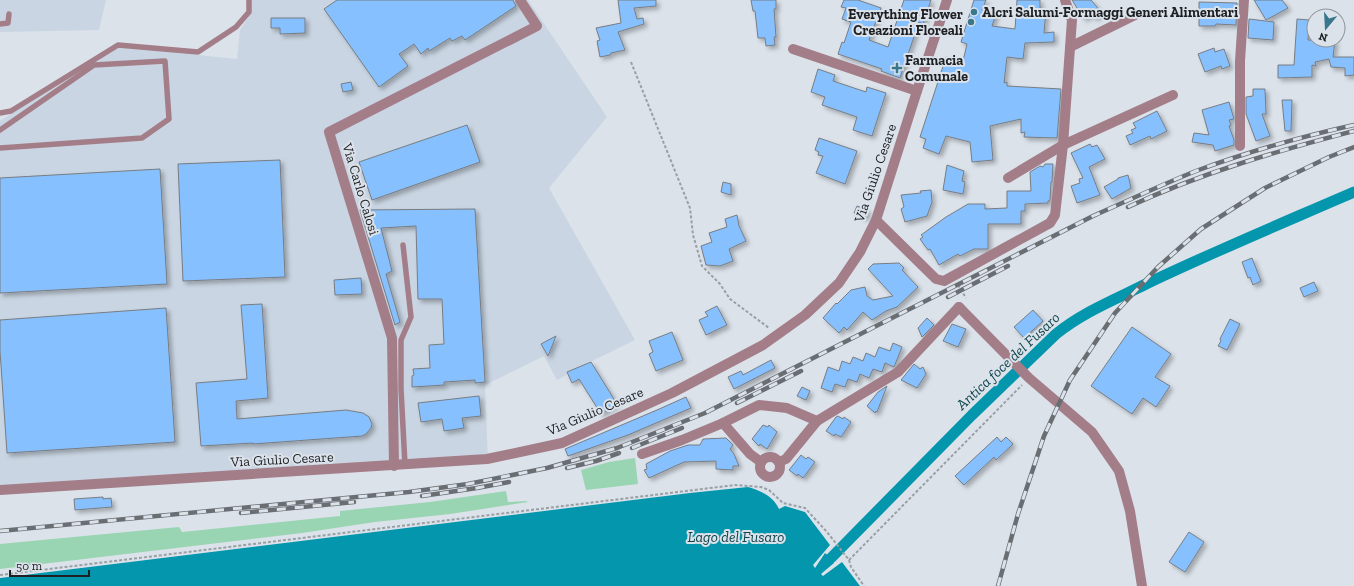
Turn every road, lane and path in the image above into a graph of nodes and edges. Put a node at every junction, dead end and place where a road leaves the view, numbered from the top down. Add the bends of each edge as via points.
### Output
1 (249, 0) edge
2 (520, 0) edge
3 (947, 0) edge
4 (1064, 0) edge
5 (1244, 0) edge
6 (9, 14) dead end
7 (1135, 15) dead end
8 (0, 24) edge
9 (1070, 47) junction
10 (793, 49) dead end
11 (631, 62) dead end
12 (917, 91) junction
13 (1173, 95) dead end
14 (0, 113) edge
15 (0, 130) edge
16 (1063, 145) junction
17 (1240, 146) dead end
18 (0, 148) edge
19 (1008, 178) dead end
20 (876, 220) junction
21 (404, 245) dead end
22 (958, 284) dead end
23 (965, 298) dead end
24 (779, 334) junction
25 (1027, 376) junction
26 (818, 421) junction
27 (723, 423) junction
28 (642, 454) dead end
29 (761, 462) junction
30 (779, 462) junction
31 (405, 465) junction
32 (394, 466) junction
33 (0, 490) edge
34 (849, 560) junction
35 (0, 575) edge
36 (864, 586) edge
37 (1142, 586) edge

1 - 14 lane via 249,12 236,27 198,52 118,45 10,111
2 - 32 street, Via Carlo Calosi via 537,26 329,132 392,338
3 - 12 street, Via Giulio Cesare
4 - 9 street via 1072,20
5 - 17 street via 1240,61
6 - 8 lane via 8,23
7 - 9 street
9 - 16 street
10 - 12 street
11 - 24 path via 690,208 693,234 702,266 720,284 730,299
12 - 20 street, Via Giulio Cesare
13 - 16 street
15 - 18 lane via 94,65 165,61 169,119 142,138
16 - 19 street
16 - 20 street via 1055,215 1050,223 944,281 936,279
20 - 24 street, Via Giulio Cesare via 860,252 838,283 805,315
21 - 31 lane via 410,317 401,340
22 - 23 path
24 - 31 street, Via Giulio Cesare via 672,393 562,443 486,459
25 - 26 street via 959,306 898,372
25 - 34 path
25 - 37 street via 1092,432 1119,471 1130,511
26 - 27 street via 787,408 759,405
26 - 30 street via 786,459
27 - 28 street
27 - 29 street via 750,454
29 - 30 street via 771,457
29 - 30 street via 761,472 770,476 778,472
31 - 32 street, Via Giulio Cesare
32 - 33 street, Via Giulio Cesare
34 - 35 path via 805,508 783,503 769,490 761,487 735,485
34 - 36 path

